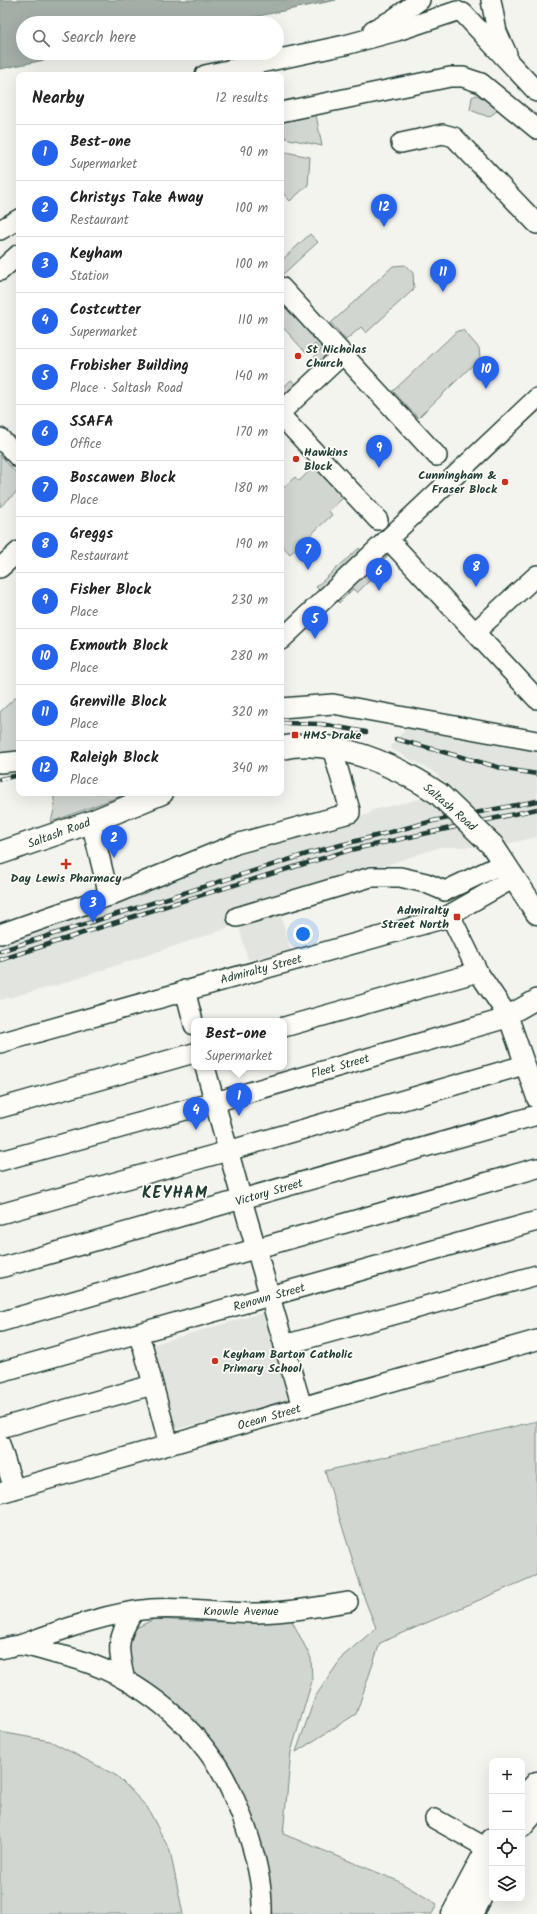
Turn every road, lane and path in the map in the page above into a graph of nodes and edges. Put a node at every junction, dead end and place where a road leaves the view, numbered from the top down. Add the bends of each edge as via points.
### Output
1 (420, 0) edge
2 (486, 0) edge
3 (491, 0) edge
4 (456, 8) edge
5 (345, 45) junction
6 (284, 58) edge
7 (275, 60) edge
8 (514, 68) junction
9 (219, 72) edge
10 (537, 92) edge
11 (284, 111) edge
12 (537, 128) edge
13 (401, 143) dead end
14 (16, 221) edge
15 (537, 224) edge
16 (0, 230) edge
17 (16, 257) edge
18 (0, 271) edge
19 (284, 290) edge
20 (343, 354) junction
21 (537, 398) edge
22 (284, 409) edge
23 (284, 419) edge
24 (0, 438) edge
25 (16, 455) edge
26 (437, 456) dead end
27 (378, 520) dead end
28 (388, 539) junction
29 (16, 554) edge
30 (0, 568) edge
31 (537, 575) edge
32 (475, 632) junction
33 (284, 637) edge
34 (537, 699) edge
35 (284, 708) edge
36 (537, 740) edge
37 (284, 748) edge
38 (332, 748) junction
39 (16, 761) edge
40 (0, 763) edge
41 (155, 796) edge
42 (91, 822) junction
43 (0, 853) edge
44 (509, 871) junction
45 (109, 896) junction
46 (537, 913) edge
47 (450, 915) junction
48 (237, 917) dead end
49 (0, 934) edge
50 (478, 972) junction
51 (184, 990) junction
52 (537, 999) edge
53 (508, 1016) junction
54 (192, 1018) edge
55 (287, 1026) edge
56 (0, 1043) edge
57 (191, 1054) edge
58 (524, 1065) junction
59 (206, 1070) edge
60 (537, 1099) edge
61 (215, 1102) junction
62 (0, 1108) edge
63 (537, 1114) edge
64 (228, 1151) junction
65 (0, 1161) edge
66 (537, 1168) edge
67 (242, 1200) junction
68 (0, 1214) edge
69 (537, 1221) edge
70 (256, 1249) junction
71 (0, 1268) edge
72 (537, 1275) edge
73 (270, 1297) junction
74 (0, 1322) edge
75 (137, 1334) junction
76 (537, 1340) edge
77 (284, 1346) junction
78 (0, 1372) edge
79 (152, 1384) junction
80 (302, 1407) junction
81 (0, 1428) edge
82 (0, 1444) edge
83 (169, 1445) junction
84 (7, 1491) edge
85 (348, 1602) dead end
86 (134, 1612) junction
87 (20, 1645) junction
88 (0, 1649) edge
89 (125, 1680) junction
90 (537, 1783) edge
91 (525, 1796) edge
92 (537, 1808) edge
93 (435, 1819) dead end
94 (525, 1822) edge
95 (489, 1846) edge
96 (489, 1848) edge
97 (489, 1882) edge
98 (262, 1914) edge
99 (453, 1914) edge
100 (472, 1914) edge

1 - 5 street via 392,20
2 - 4 street via 476,11
3 - 8 street via 500,40
4 - 5 street via 397,31
4 - 8 street
5 - 6 street
7 - 9 street
8 - 10 street
11 - 12 street via 463,76 481,82
13 - 15 street via 444,134 454,137
14 - 16 street
17 - 18 street
19 - 20 street
20 - 22 street
20 - 26 street
21 - 28 street
23 - 27 street
24 - 25 street
28 - 32 street
28 - 33 street
29 - 30 street
31 - 32 street
32 - 34 street
35 - 36 street via 333,704
37 - 38 main road, Saltash Road
38 - 44 main road, Saltash Road, bridge via 363,755 389,766 417,779 439,794 492,845
38 - 45 street via 350,813 236,844
39 - 40 street
41 - 42 main road, Saltash Road
42 - 43 main road, Saltash Road
42 - 45 street
44 - 46 main road, Saltash Road
44 - 47 street, Admiralty Street
44 - 48 street via 445,891 400,877 371,877
45 - 49 street
47 - 50 street
47 - 51 street, Admiralty Street
50 - 53 street
50 - 55 street
51 - 54 street
51 - 56 street, Admiralty Street
52 - 53 street, Fleet Street
53 - 58 street
53 - 61 street, Fleet Street
57 - 62 street
58 - 60 street
58 - 64 street
59 - 61 street
61 - 64 street
61 - 65 street, Fleet Street
63 - 67 street, Victory Street
64 - 67 street
64 - 68 street
66 - 70 street
67 - 70 street
67 - 71 street, Victory Street
69 - 73 street, Renown Street
70 - 73 street
70 - 74 street
72 - 77 street
73 - 75 street, Renown Street
73 - 77 street
75 - 78 street, Renown Street
75 - 79 street
76 - 80 street, Ocean Street
77 - 80 street
79 - 81 street
79 - 83 street
80 - 83 street, Ocean Street
82 - 84 street
83 - 84 street, Ocean Street
85 - 86 street, Knowle Avenue via 302,1610 258,1613 152,1609
86 - 87 street, Knowle Avenue via 73,1626
86 - 89 street via 128,1620 118,1652
87 - 88 street, Knowle Avenue
87 - 89 street via 74,1658 112,1672
89 - 98 street via 177,1717 216,1764 237,1805 250,1840 259,1875
90 - 91 main road
92 - 94 main road
93 - 95 street
96 - 99 main road
97 - 100 main road

